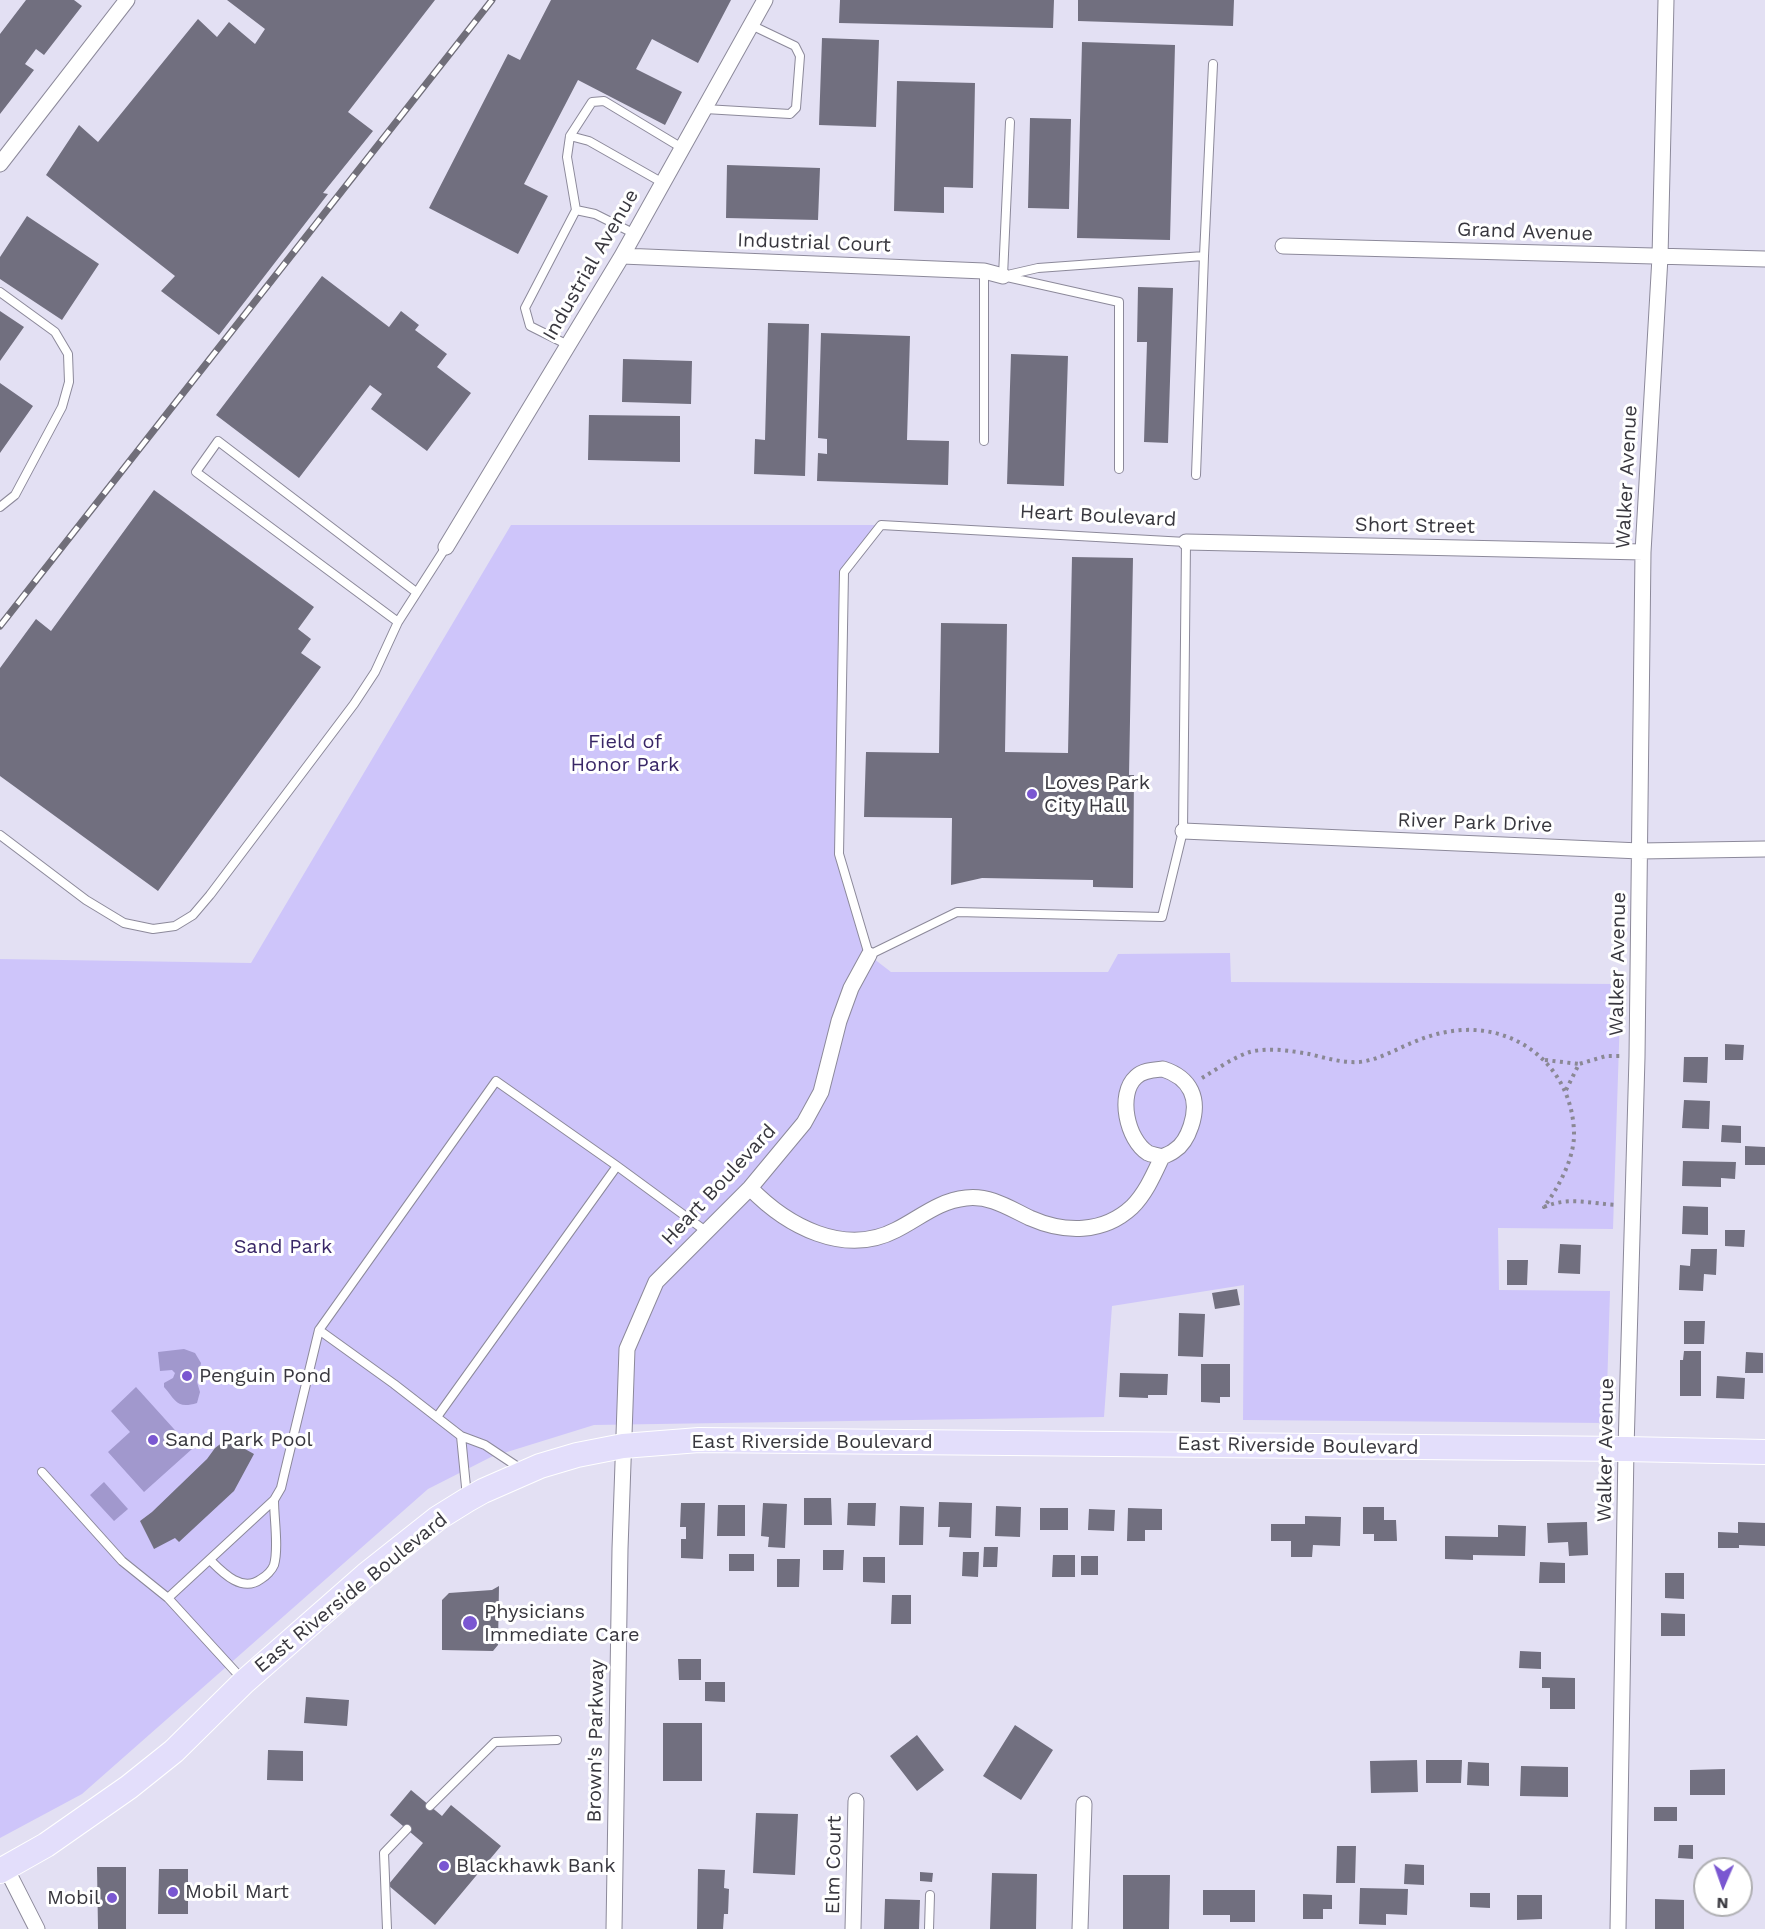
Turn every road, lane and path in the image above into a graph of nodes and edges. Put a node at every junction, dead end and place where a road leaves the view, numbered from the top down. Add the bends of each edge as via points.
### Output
1 (127, 0) edge
2 (765, 0) edge
3 (1666, 0) edge
4 (751, 25) junction
5 (1213, 64) dead end
6 (704, 109) junction
7 (1010, 122) dead end
8 (570, 136) junction
9 (682, 148) junction
10 (0, 164) edge
11 (663, 183) junction
12 (576, 210) junction
13 (634, 234) junction
14 (1283, 246) dead end
15 (622, 256) junction
16 (1204, 256) junction
17 (1660, 257) junction
18 (1765, 259) edge
19 (984, 271) junction
20 (1003, 276) junction
21 (0, 292) edge
22 (568, 345) junction
23 (984, 441) dead end
24 (1119, 469) dead end
25 (1196, 475) dead end
26 (0, 507) edge
27 (1186, 542) junction
28 (446, 547) joint
29 (1643, 552) junction
30 (416, 592) junction
31 (398, 622) junction
32 (1183, 831) junction
33 (0, 835) edge
34 (1765, 849) edge
35 (1640, 851) junction
36 (868, 955) junction
37 (1637, 1057) junction
38 (1545, 1060) junction
39 (1579, 1064) junction
40 (1188, 1085) junction
41 (1566, 1090) junction
42 (1162, 1157) junction
43 (617, 1166) junction
44 (750, 1188) junction
45 (1633, 1206) junction
46 (706, 1232) junction
47 (319, 1330) junction
48 (437, 1417) junction
49 (461, 1436) junction
50 (623, 1446) junction
51 (1626, 1449) junction
52 (1765, 1452) edge
53 (42, 1472) dead end
54 (525, 1472) junction
55 (274, 1500) junction
56 (467, 1500) junction
57 (210, 1560) junction
58 (168, 1598) junction
59 (244, 1682) junction
60 (557, 1740) dead end
61 (856, 1801) dead end
62 (1084, 1804) dead end
63 (430, 1806) dead end
64 (407, 1829) dead end
65 (3, 1869) edge
66 (930, 1895) dead end
67 (37, 1929) edge
68 (387, 1929) edge
69 (614, 1929) edge
70 (853, 1929) edge
71 (929, 1929) edge
72 (1080, 1929) edge
73 (1618, 1929) edge

1 - 10 street
2 - 4 street, Industrial Avenue
3 - 17 street, Walker Avenue
4 - 6 street, Industrial Avenue
4 - 6 lane via 795,46 800,56 796,108 790,114
5 - 16 lane
6 - 9 street, Industrial Avenue
7 - 20 lane
8 - 9 lane via 592,102 604,101
8 - 11 lane via 589,141
8 - 12 lane via 567,157
9 - 11 street, Industrial Avenue
11 - 13 street, Industrial Avenue
12 - 13 lane via 595,214
12 - 22 lane via 525,308 530,326
13 - 15 street, Industrial Avenue
14 - 17 street, Grand Avenue
15 - 19 street, Industrial Court
15 - 22 street, Industrial Avenue
16 - 20 lane via 1038,268
16 - 25 lane
17 - 18 street, Grand Avenue
17 - 29 street, Walker Avenue
19 - 20 street, Industrial Court
19 - 23 lane
20 - 24 lane via 1119,302
21 - 26 lane via 55,332 68,354 69,382 62,407 15,495
22 - 28 street, Industrial Avenue
27 - 29 street, Short Street
27 - 32 lane, Heart Boulevard
27 - 36 lane, Heart Boulevard via 881,525 844,572 839,854
28 - 30 lane
29 - 35 street, Walker Avenue
30 - 31 lane
30 - 31 lane via 218,441 196,472
31 - 33 lane via 375,672 354,704 210,896 193,915 175,926 153,929 124,923 86,900
32 - 35 street, River Park Drive
32 - 36 lane, Heart Boulevard via 1162,917 957,912
34 - 35 street, River Park Drive
35 - 37 street, Walker Avenue
36 - 44 street, Heart Boulevard via 839,1021 821,1092 804,1123
37 - 39 path via 1606,1056
37 - 45 street, Walker Avenue
38 - 39 path
38 - 40 path via 1515,1041 1487,1030 1465,1030 1444,1032 1357,1062 1280,1050 1249,1052
38 - 41 path
39 - 41 path
40 - 42 street via 1195,1108 1189,1131 1183,1143
40 - 42 street via 1176,1073 1163,1069 1138,1075 1130,1084 1126,1096 1130,1127 1148,1152
41 - 45 path via 1574,1134 1564,1171 1544,1207 1573,1200
42 - 44 street via 1133,1206 1117,1219 1075,1229 1054,1228 989,1199 968,1198 947,1201 880,1238 843,1240 816,1234 794,1222 768,1206
43 - 46 lane
43 - 47 lane via 496,1081
43 - 48 lane
44 - 46 street, Heart Boulevard
45 - 51 street, Walker Avenue
46 - 50 street, Heart Boulevard via 656,1282 627,1349
47 - 48 lane
47 - 55 lane via 281,1488
48 - 49 lane
49 - 54 lane via 485,1445
49 - 56 lane
50 - 51 main road, East Riverside Boulevard via 699,1440
50 - 54 main road, East Riverside Boulevard via 577,1455
50 - 69 street, Brown's Parkway
51 - 52 main road, East Riverside Boulevard
51 - 73 street, Walker Avenue
53 - 58 lane via 122,1561
54 - 56 main road, East Riverside Boulevard
55 - 57 lane
55 - 57 lane via 275,1553 273,1568 264,1578 245,1584 226,1575
56 - 59 main road, East Riverside Boulevard via 366,1575
57 - 58 lane
58 - 59 lane
59 - 65 main road, East Riverside Boulevard via 174,1751 138,1779 77,1825
60 - 63 lane via 495,1742
61 - 70 street, Elm Court
62 - 72 street
64 - 68 lane via 384,1853
65 - 67 street
66 - 71 lane

